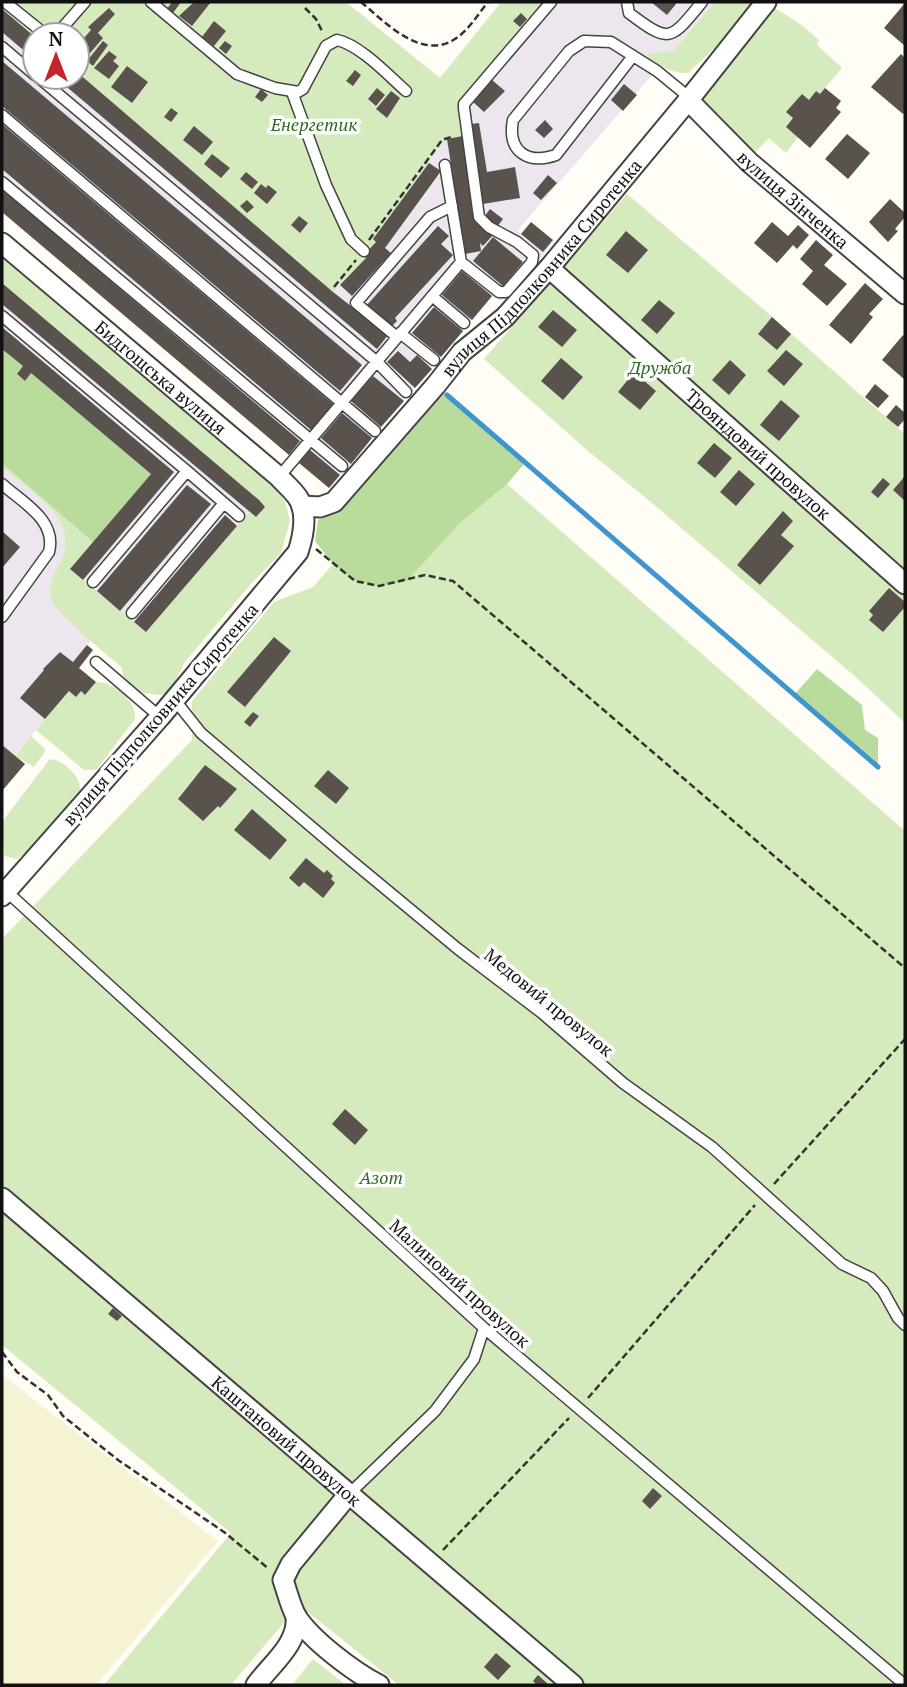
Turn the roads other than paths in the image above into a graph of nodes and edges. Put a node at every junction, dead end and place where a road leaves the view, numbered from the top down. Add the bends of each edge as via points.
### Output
1 (5, 2) edge
2 (85, 2) edge
3 (151, 2) edge
4 (551, 2) edge
5 (626, 2) edge
6 (702, 2) edge
7 (766, 2) edge
8 (29, 21) edge
9 (68, 21) edge
10 (2, 47) edge
11 (633, 56) junction
12 (21, 63) edge
13 (54, 91) edge
14 (406, 91) dead end
15 (292, 92) junction
16 (689, 99) junction
17 (2, 115) edge
18 (445, 164) dead end
19 (2, 182) edge
20 (452, 206) junction
21 (2, 243) edge
22 (364, 251) road end
23 (461, 262) junction
24 (549, 268) junction
25 (905, 294) edge
26 (432, 296) junction
27 (2, 316) edge
28 (464, 323) dead end
29 (398, 335) junction
30 (434, 360) dead end
31 (376, 361) junction
32 (405, 392) dead end
33 (342, 402) junction
34 (375, 431) dead end
35 (311, 440) junction
36 (342, 466) dead end
37 (187, 471) junction
38 (279, 477) junction
39 (2, 484) edge
40 (224, 503) junction
41 (239, 516) dead end
42 (302, 523) junction
43 (93, 582) dead end
44 (905, 584) edge
45 (132, 613) dead end
46 (2, 617) edge
47 (96, 662) dead end
48 (174, 699) junction
49 (160, 717) junction
50 (3, 892) edge
51 (2, 1198) edge
52 (905, 1325) edge
53 (484, 1328) junction
54 (348, 1495) junction
55 (296, 1616) junction
56 (256, 1685) edge
57 (379, 1685) edge
58 (573, 1685) edge
59 (905, 1685) edge

1 - 8 lane
2 - 9 lane
3 - 15 lane via 237,74
4 - 23 lane via 464,104 479,217 533,255 532,262 506,292 499,292
5 - 6 lane via 629,12 656,33 667,34 679,30
7 - 16 street, вулиця Підполковника Сиротенка
10 - 12 lane
11 - 11 lane via 601,40 584,41 569,51 513,120 514,144 530,159 555,155
11 - 16 lane
13 - 31 lane
14 - 15 lane via 346,42 337,40 326,46 303,89
15 - 22 lane via 326,185 351,239
16 - 24 street, вулиця Підполковника Сиротенка
16 - 25 street, вулиця Зінченка via 749,162
17 - 33 lane
18 - 20 lane
19 - 35 lane
20 - 23 lane
20 - 29 lane via 430,217 356,303
21 - 38 street, Бидгощська вулиця
23 - 26 lane
24 - 42 street, вулиця Підполковника Сиротенка via 505,317 462,352 334,502 320,507
24 - 44 street, Трояндовий провулок
26 - 28 lane
26 - 29 lane
27 - 37 lane
29 - 30 lane
29 - 31 lane
31 - 32 lane
31 - 33 lane
33 - 34 lane
33 - 35 lane
35 - 36 lane
35 - 38 lane
37 - 40 lane
37 - 43 lane
38 - 42 street, Бидгощська вулиця via 298,497
39 - 46 lane via 44,521 52,540 49,552
40 - 41 lane
40 - 45 lane
42 - 48 street, вулиця Підполковника Сиротенка via 298,552
47 - 49 lane
48 - 49 street, вулиця Підполковника Сиротенка
48 - 52 lane, Медовий провулок via 201,733 347,858 623,1083 712,1147 842,1264 871,1278
49 - 50 street, вулиця Підполковника Сиротенка
50 - 53 lane, Малиновий провулок
51 - 54 street, Каштановий провулок
53 - 54 lane via 474,1359 435,1411
53 - 59 lane, Малиновий провулок
54 - 55 street via 282,1580
54 - 58 street, Каштановий провулок
55 - 56 street via 291,1642
55 - 57 street via 322,1643

